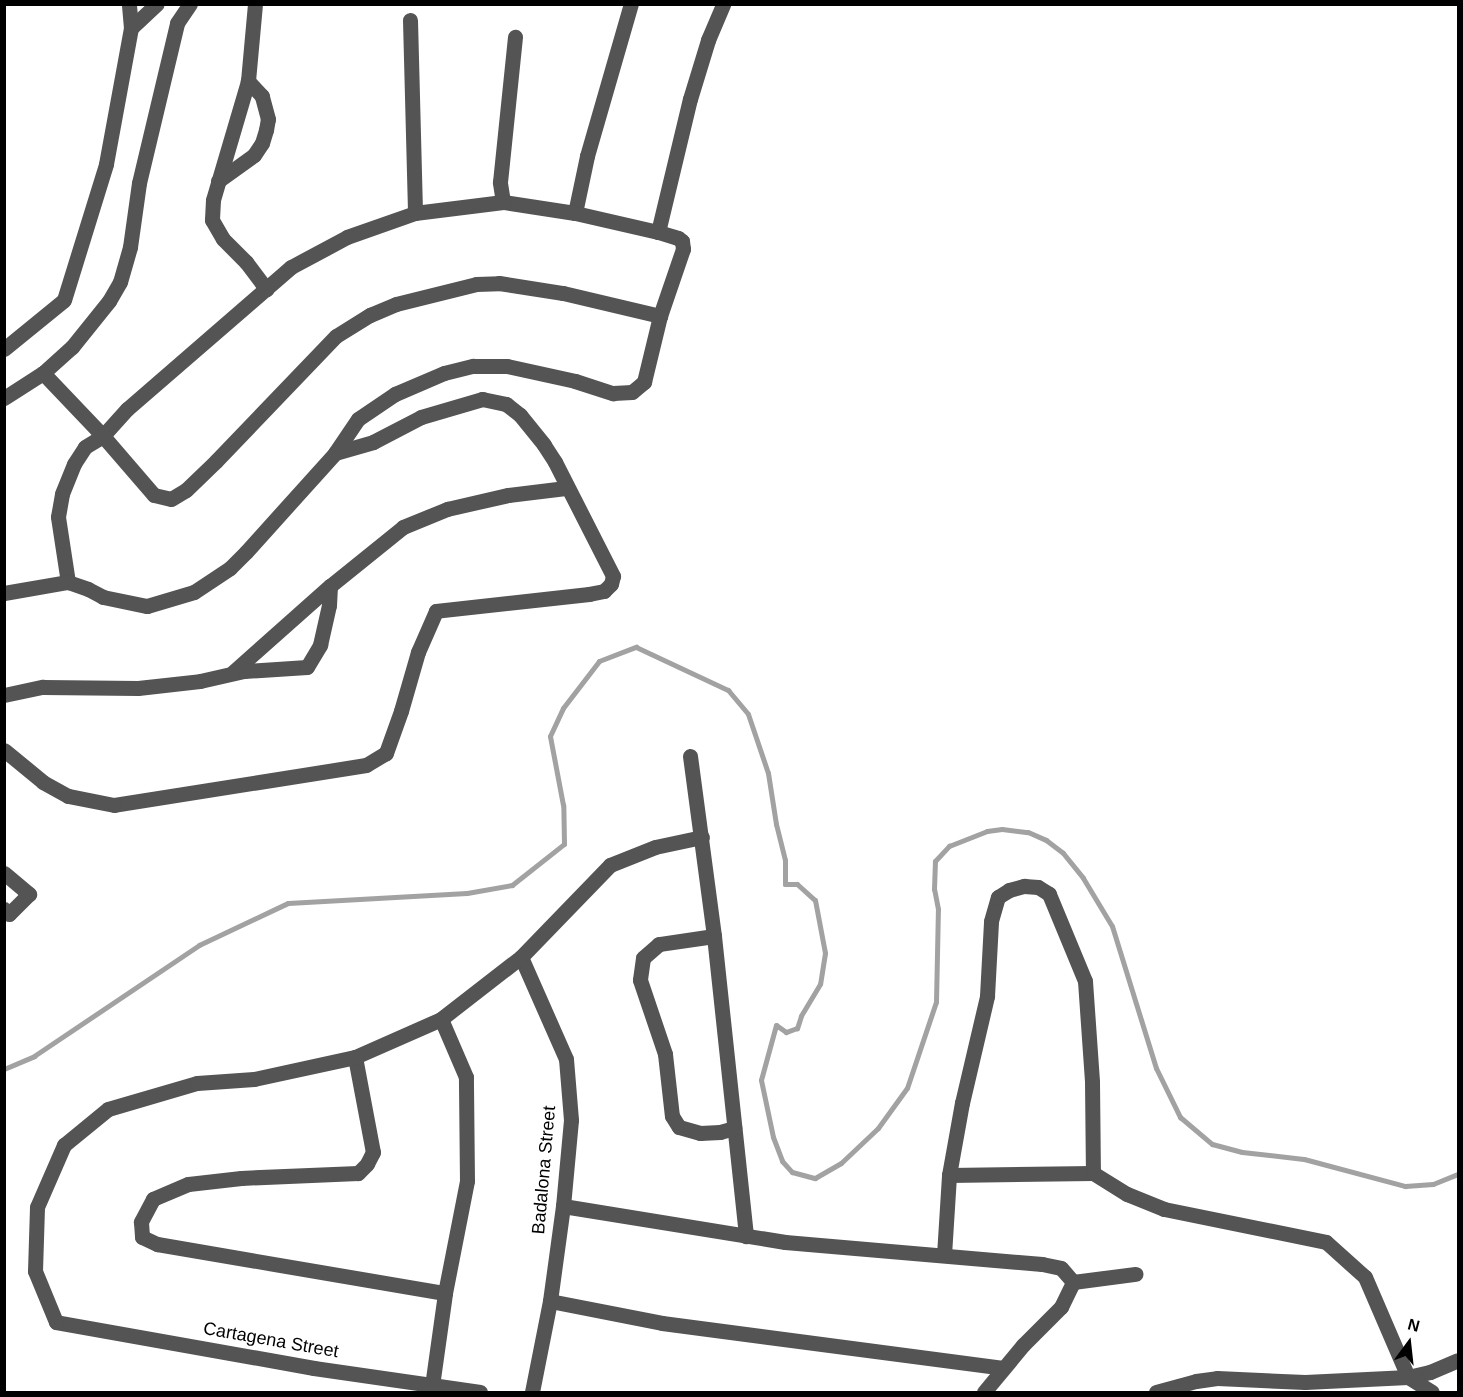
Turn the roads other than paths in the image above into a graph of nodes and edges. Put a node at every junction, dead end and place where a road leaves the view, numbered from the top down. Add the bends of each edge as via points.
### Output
1 (129, 4) edge
2 (158, 4) edge
3 (190, 4) edge
4 (255, 4) edge
5 (631, 4) edge
6 (723, 4) edge
7 (410, 20) dead end
8 (131, 28) junction
9 (515, 37) dead end
10 (248, 81) junction
11 (218, 181) junction
12 (503, 202) junction
13 (415, 213) junction
14 (575, 213) junction
15 (658, 232) junction
16 (266, 289) junction
17 (660, 316) junction
18 (4, 349) edge
19 (43, 373) junction
20 (4, 398) edge
21 (103, 436) junction
22 (335, 453) junction
23 (566, 488) junction
24 (68, 582) junction
25 (330, 586) junction
26 (4, 593) edge
27 (233, 673) junction
28 (4, 695) edge
29 (4, 750) edge
30 (690, 756) dead end
31 (702, 837) junction
32 (4, 873) edge
33 (4, 909) edge
34 (714, 936) junction
35 (521, 957) junction
36 (441, 1019) junction
37 (355, 1057) junction
38 (734, 1128) junction
39 (1093, 1173) junction
40 (949, 1175) junction
41 (563, 1206) junction
42 (746, 1236) junction
43 (944, 1256) junction
44 (1135, 1274) dead end
45 (1073, 1282) junction
46 (445, 1293) junction
47 (550, 1301) junction
48 (1458, 1360) edge
49 (1003, 1368) junction
50 (1407, 1377) junction
51 (432, 1386) junction
52 (480, 1392) edge
53 (532, 1392) edge
54 (984, 1392) edge
55 (1156, 1392) edge
56 (1432, 1392) edge

1 - 8 street
2 - 8 street
3 - 19 street via 177,23 120,282 72,347
4 - 10 street
5 - 14 street via 587,156
6 - 15 street via 690,99
7 - 13 street
8 - 18 street via 106,164 63,300
9 - 12 street via 500,182
10 - 11 street
10 - 11 street via 262,96 268,119 266,130 254,155
11 - 16 street via 212,220 223,239
12 - 13 street
12 - 14 street
13 - 16 street via 347,237 291,267
14 - 15 street
15 - 17 street via 678,238 683,249
16 - 21 street via 127,409
17 - 21 street via 563,293 499,283 476,284 396,304 336,336 216,461 171,499 154,495
17 - 22 street via 644,382 632,392 613,393 507,366 474,366 444,373 395,394 358,419
19 - 20 street
19 - 21 street
21 - 24 street via 85,447 62,494 58,517
22 - 23 street via 373,442 422,417 482,399 506,404 520,415 555,462
22 - 24 street via 230,568 194,592 147,606 103,597
23 - 25 street via 508,495 424,516 384,540
23 - 29 street via 610,568 611,585 589,594 436,611 418,652 392,739 386,753 372,762 114,806 68,796 43,782
24 - 26 street
25 - 27 street
25 - 27 street via 320,645 307,667
27 - 28 street via 138,688 43,687
30 - 31 street
31 - 34 street
31 - 35 street via 655,847 610,865
32 - 33 street via 29,894 9,914
34 - 38 street
34 - 38 street via 658,944 643,958 640,980 665,1054 672,1116 679,1127 700,1133
35 - 36 street
35 - 41 street, Badalona Street via 566,1059 571,1120
36 - 37 street
36 - 46 street via 466,1077 467,1181
37 - 46 street via 373,1152 358,1173 188,1184 153,1199 141,1222 142,1236 157,1244
37 - 51 street, Cartagena Street via 254,1079 197,1083 108,1108 64,1145 38,1207 35,1271 56,1322
38 - 42 street
39 - 40 street
39 - 40 street via 1085,981 1049,894 1038,887 1024,886 998,897 990,921 987,996
39 - 50 street via 1127,1194 1164,1209 1326,1242 1365,1277
40 - 43 street
41 - 42 street
41 - 47 street, Badalona Street
42 - 43 street
43 - 45 street via 1061,1268
44 - 45 street
45 - 49 street via 1061,1307
46 - 51 street
47 - 49 street via 662,1323
47 - 53 street, Badalona Street
48 - 50 street
49 - 54 street
50 - 55 street via 1305,1382 1217,1378
50 - 56 street
51 - 52 street, Cartagena Street

